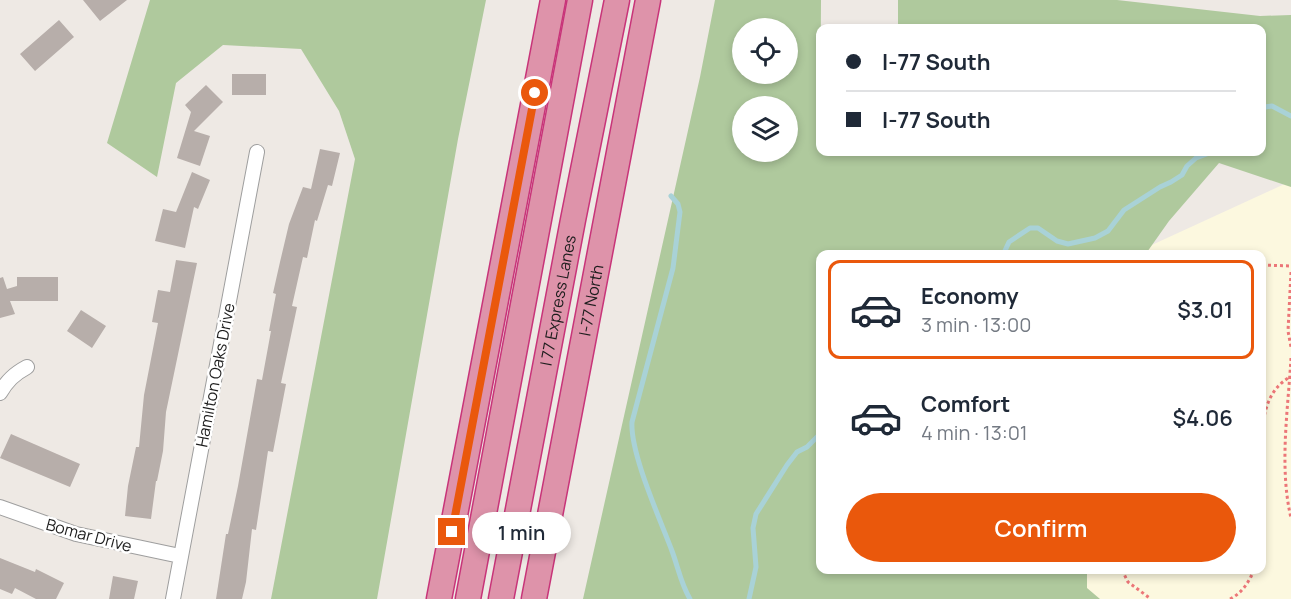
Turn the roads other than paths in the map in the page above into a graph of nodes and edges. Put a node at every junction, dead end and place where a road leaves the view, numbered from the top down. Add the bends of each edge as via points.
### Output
1 (553, 0) edge
2 (580, 0) edge
3 (617, 0) edge
4 (648, 0) edge
5 (257, 152) dead end
6 (27, 368) dead end
7 (0, 393) edge
8 (0, 507) edge
9 (180, 556) junction
10 (173, 599) edge
11 (439, 599) edge
12 (468, 599) edge
13 (501, 599) edge
14 (534, 599) edge

1 - 11 highway
2 - 12 highway, I 77 Express Lanes
3 - 13 highway, I 77 Express Lanes
4 - 14 highway, I-77 North
5 - 9 street, Hamilton Oaks Drive
6 - 7 street via 5,383
8 - 9 street, Bomar Drive via 76,534
9 - 10 street, Hamilton Oaks Drive

